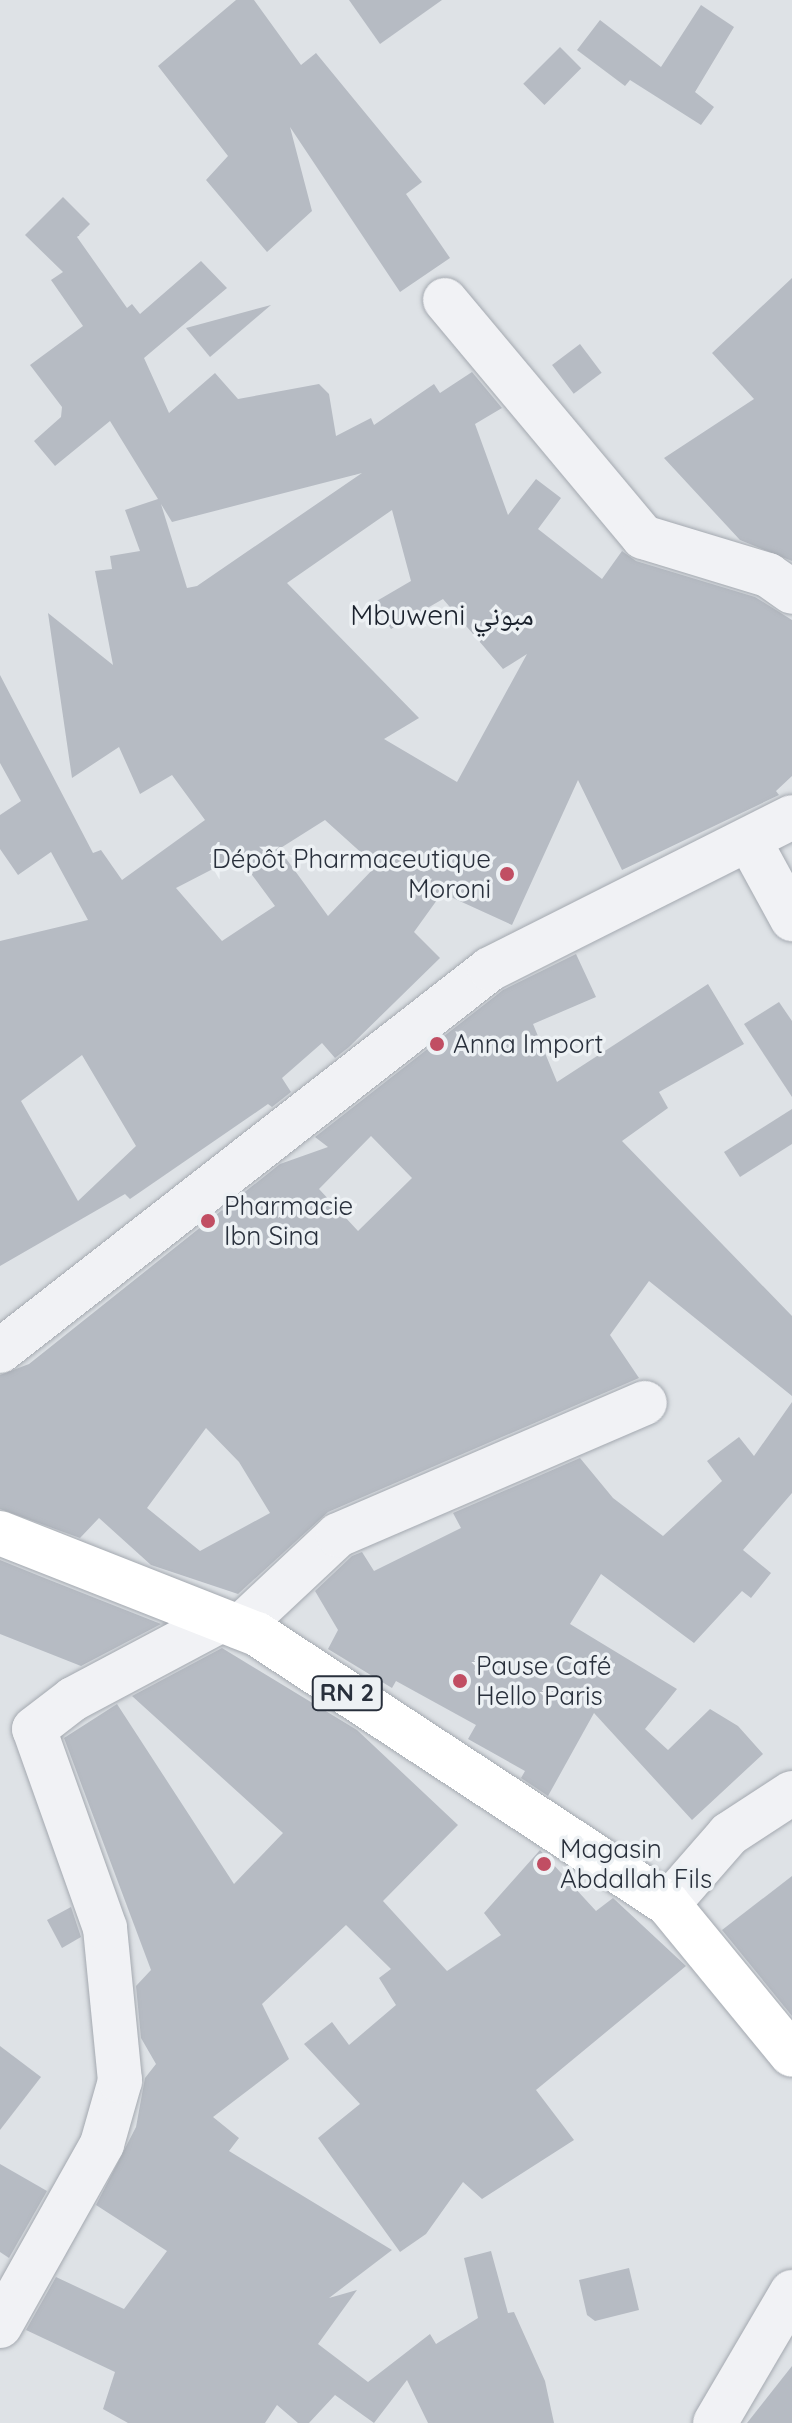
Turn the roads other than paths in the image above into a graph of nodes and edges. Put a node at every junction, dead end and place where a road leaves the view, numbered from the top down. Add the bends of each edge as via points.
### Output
1 (445, 300) dead end
2 (792, 592) edge
3 (792, 817) edge
4 (750, 842) junction
5 (792, 919) edge
6 (0, 1351) edge
7 (645, 1403) dead end
8 (0, 1533) edge
9 (230, 1624) junction
10 (792, 1793) edge
11 (668, 1904) junction
12 (792, 2055) edge
13 (792, 2292) edge
14 (0, 2326) edge
15 (715, 2423) edge

1 - 2 street via 643,537 768,575
3 - 4 street
4 - 5 street
4 - 6 street via 490,969
7 - 9 street via 338,1535
8 - 9 main road, RN 2
9 - 11 main road, RN 2
9 - 14 street via 73,1699 34,1729 105,1928 120,2081 114,2116 89,2171
10 - 11 street via 729,1834
11 - 12 main road, RN 2
13 - 15 street

